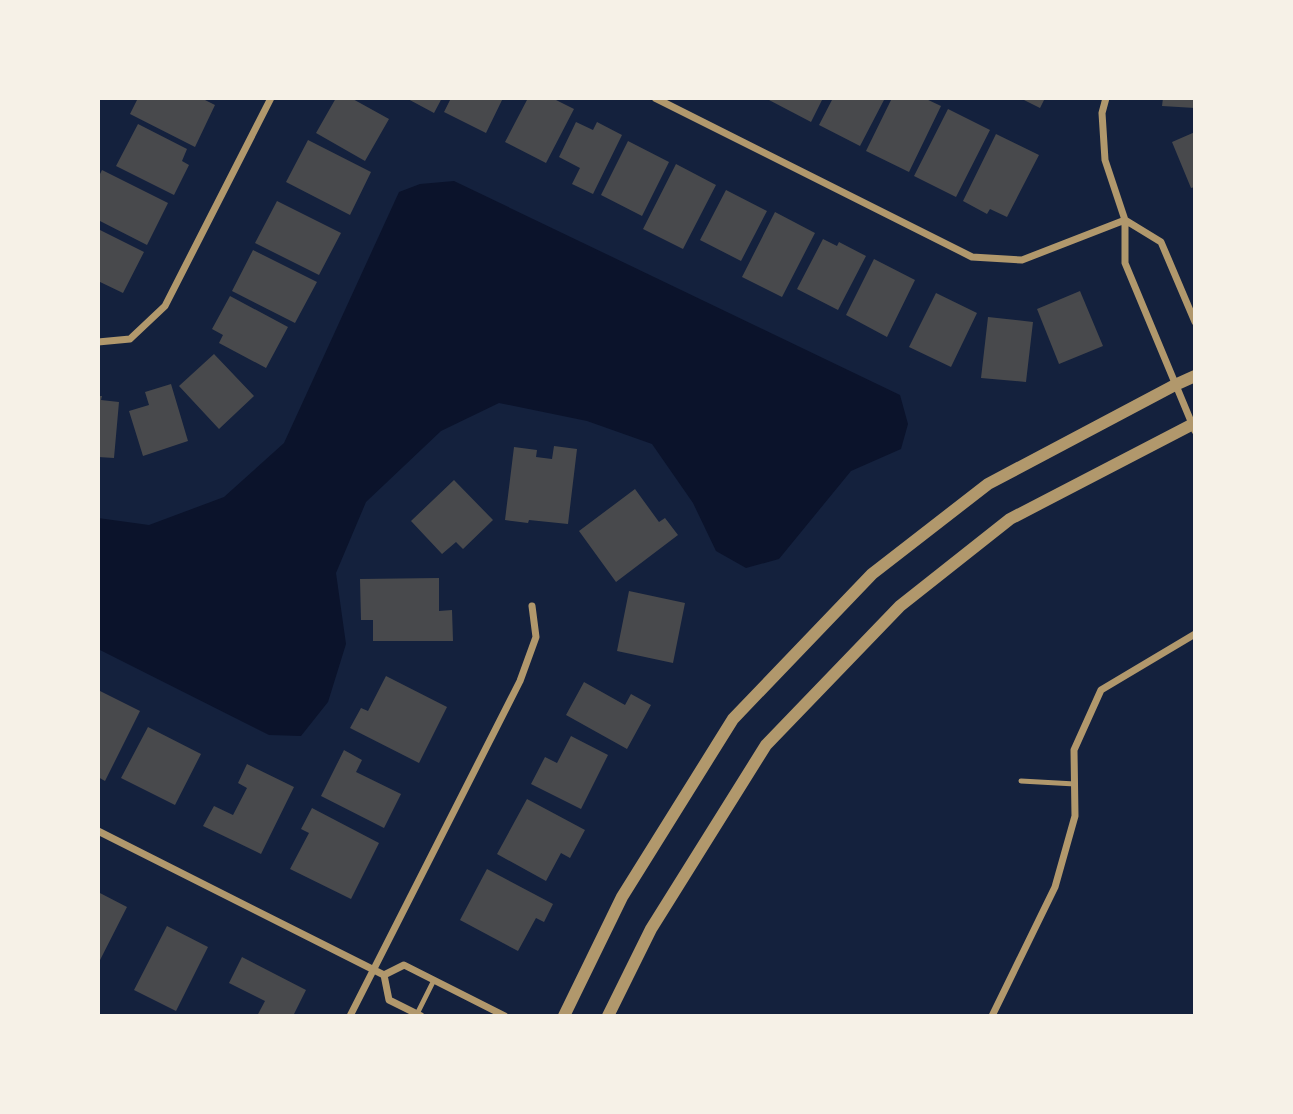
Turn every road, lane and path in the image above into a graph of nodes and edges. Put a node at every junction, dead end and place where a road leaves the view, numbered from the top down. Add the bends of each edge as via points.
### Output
1 (271, 98) edge
2 (655, 98) edge
3 (1106, 98) edge
4 (1125, 220) junction
5 (1195, 321) edge
6 (98, 342) edge
7 (1195, 376) edge
8 (1175, 384) junction
9 (1194, 426) edge
10 (532, 606) dead end
11 (1195, 634) edge
12 (1021, 781) dead end
13 (1075, 783) junction
14 (98, 831) edge
15 (373, 969) junction
16 (384, 975) junction
17 (434, 980) junction
18 (419, 1015) edge
19 (350, 1016) edge
20 (505, 1016) edge
21 (564, 1016) edge
22 (608, 1016) edge
23 (992, 1016) edge

1 - 6 street via 165,306 131,339
2 - 4 street via 972,257 1022,260
3 - 4 street via 1102,113 1105,160
4 - 5 street via 1161,242
4 - 8 street via 1125,263
7 - 8 street
8 - 9 street
8 - 21 street via 988,484 872,574 733,719 622,897
9 - 22 street via 1010,519 900,606 766,745 651,929
10 - 15 street via 536,637 520,681
11 - 13 street via 1101,690 1074,750
12 - 13 lane
13 - 23 street via 1075,816 1055,887
14 - 15 street
15 - 16 street
15 - 19 street
16 - 17 street via 404,965
16 - 18 street via 389,1000
17 - 18 lane
17 - 20 street

